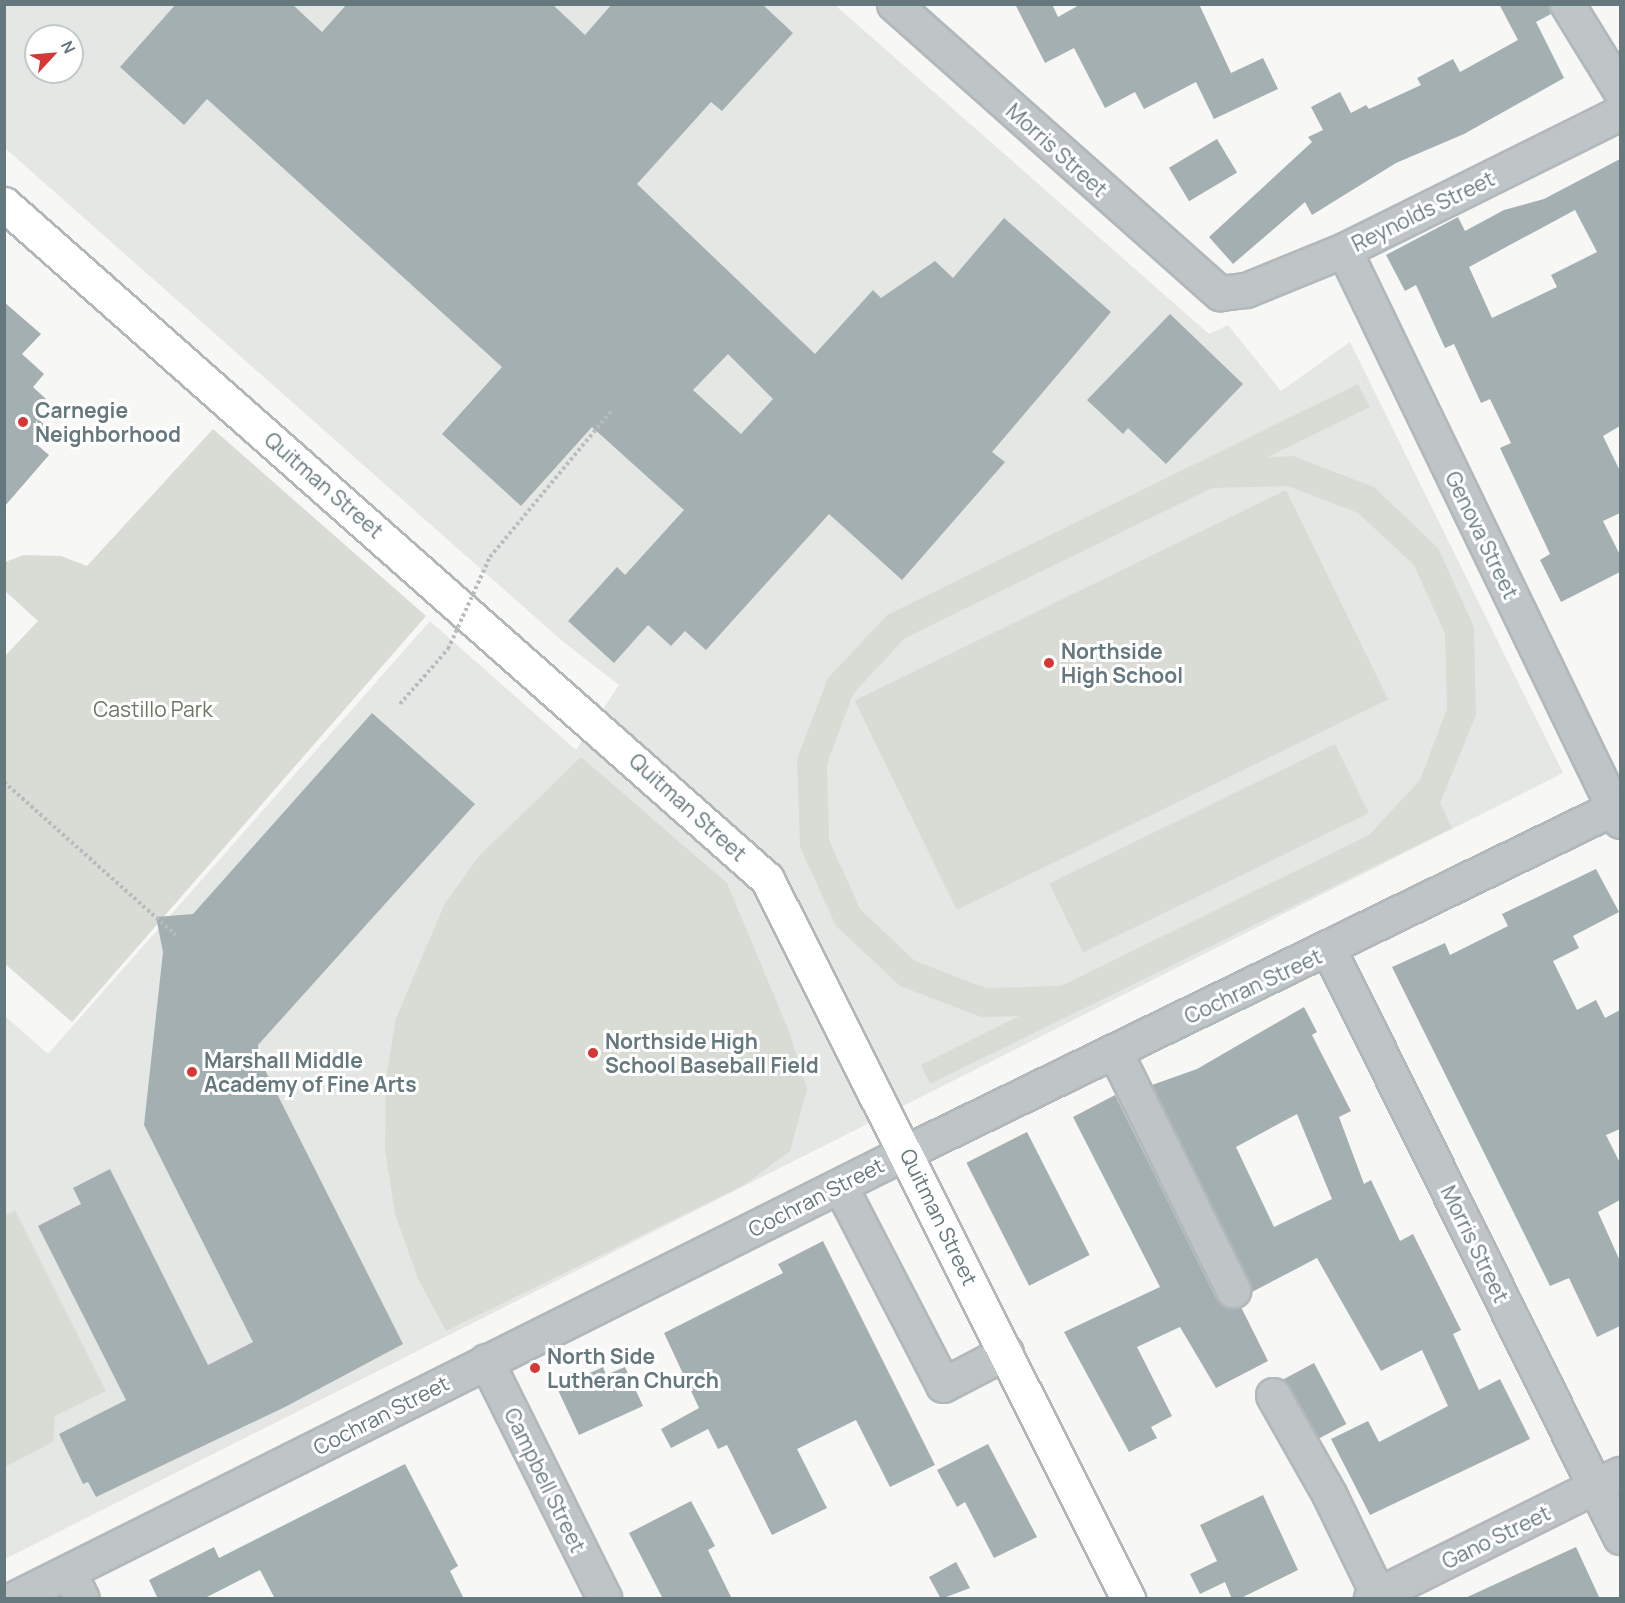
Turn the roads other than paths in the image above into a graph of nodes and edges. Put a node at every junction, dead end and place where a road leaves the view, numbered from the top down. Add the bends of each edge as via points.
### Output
1 (894, 4) edge
2 (1567, 4) edge
3 (1620, 90) edge
4 (1620, 113) edge
5 (4, 204) edge
6 (1344, 250) junction
7 (1220, 293) joint
8 (1618, 811) edge
9 (1329, 950) junction
10 (1115, 1052) junction
11 (906, 1152) junction
12 (840, 1186) junction
13 (1233, 1290) dead end
14 (1006, 1352) junction
15 (486, 1361) junction
16 (1273, 1395) dead end
17 (1608, 1480) edge
18 (1620, 1538) edge
19 (76, 1586) edge
20 (1374, 1597) edge
21 (15, 1599) edge
22 (604, 1599) edge
23 (1128, 1599) edge

1 - 7 street, Morris Street
2 - 3 street
4 - 6 street, Reynolds Street
5 - 11 main road, Quitman Street via 767,879
6 - 7 street, Reynolds Street via 1246,290
6 - 8 street, Genova Street
8 - 9 street, Cochran Street
9 - 10 street, Cochran Street
9 - 17 street, Morris Street
10 - 11 street, Cochran Street
10 - 13 street
11 - 12 street, Cochran Street
11 - 14 main road, Quitman Street
12 - 14 street via 943,1385
12 - 15 street, Cochran Street
14 - 23 main road, Quitman Street
15 - 19 street, Cochran Street
15 - 22 street, Campbell Street
16 - 20 street via 1329,1494
17 - 18 street, Morris Street
17 - 20 street, Gano Street
19 - 21 street, Cochran Street

